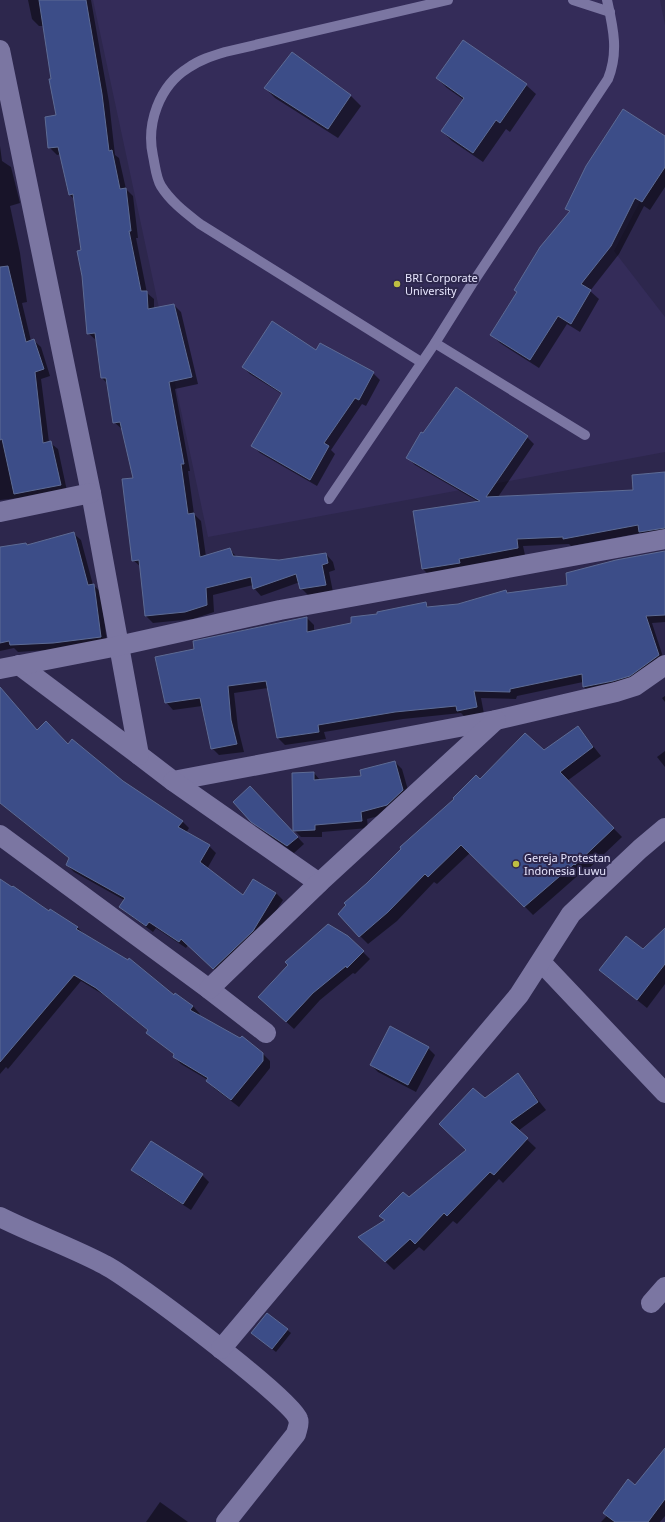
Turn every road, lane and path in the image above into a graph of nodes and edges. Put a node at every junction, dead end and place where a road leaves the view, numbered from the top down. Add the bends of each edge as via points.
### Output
1 (448, 0) edge
2 (573, 0) edge
3 (608, 0) edge
4 (610, 12) junction
5 (0, 50) edge
6 (3, 73) edge
7 (436, 343) junction
8 (421, 362) junction
9 (586, 435) dead end
10 (91, 493) junction
11 (329, 499) dead end
12 (0, 512) edge
13 (665, 539) edge
14 (118, 646) junction
15 (665, 665) edge
16 (10, 667) edge
17 (496, 720) junction
18 (139, 754) junction
19 (173, 781) junction
20 (665, 828) edge
21 (0, 835) edge
22 (320, 883) junction
23 (541, 962) junction
24 (209, 989) junction
25 (266, 1033) dead end
26 (665, 1093) edge
27 (0, 1217) edge
28 (665, 1287) edge
29 (651, 1303) dead end
30 (221, 1349) junction
31 (226, 1522) edge

1 - 8 lane via 225,52 198,62 175,77 166,90 158,104 150,132 160,185 179,207 200,224
2 - 4 lane
3 - 4 lane
4 - 7 lane via 614,29 614,62 608,79 472,284
5 - 6 street
6 - 10 street
7 - 8 lane
7 - 9 lane
8 - 11 lane
10 - 12 street
10 - 14 street
13 - 14 street via 280,610
14 - 16 street
14 - 18 street
15 - 17 street via 635,686
16 - 18 street
17 - 19 street
17 - 22 street
18 - 19 street
19 - 22 street
20 - 23 street via 571,914
21 - 24 street
22 - 24 street
23 - 26 street
23 - 30 street via 519,995
24 - 25 street
27 - 30 street via 84,1254 122,1275
28 - 29 street
30 - 31 street via 282,1400 298,1419 296,1434

